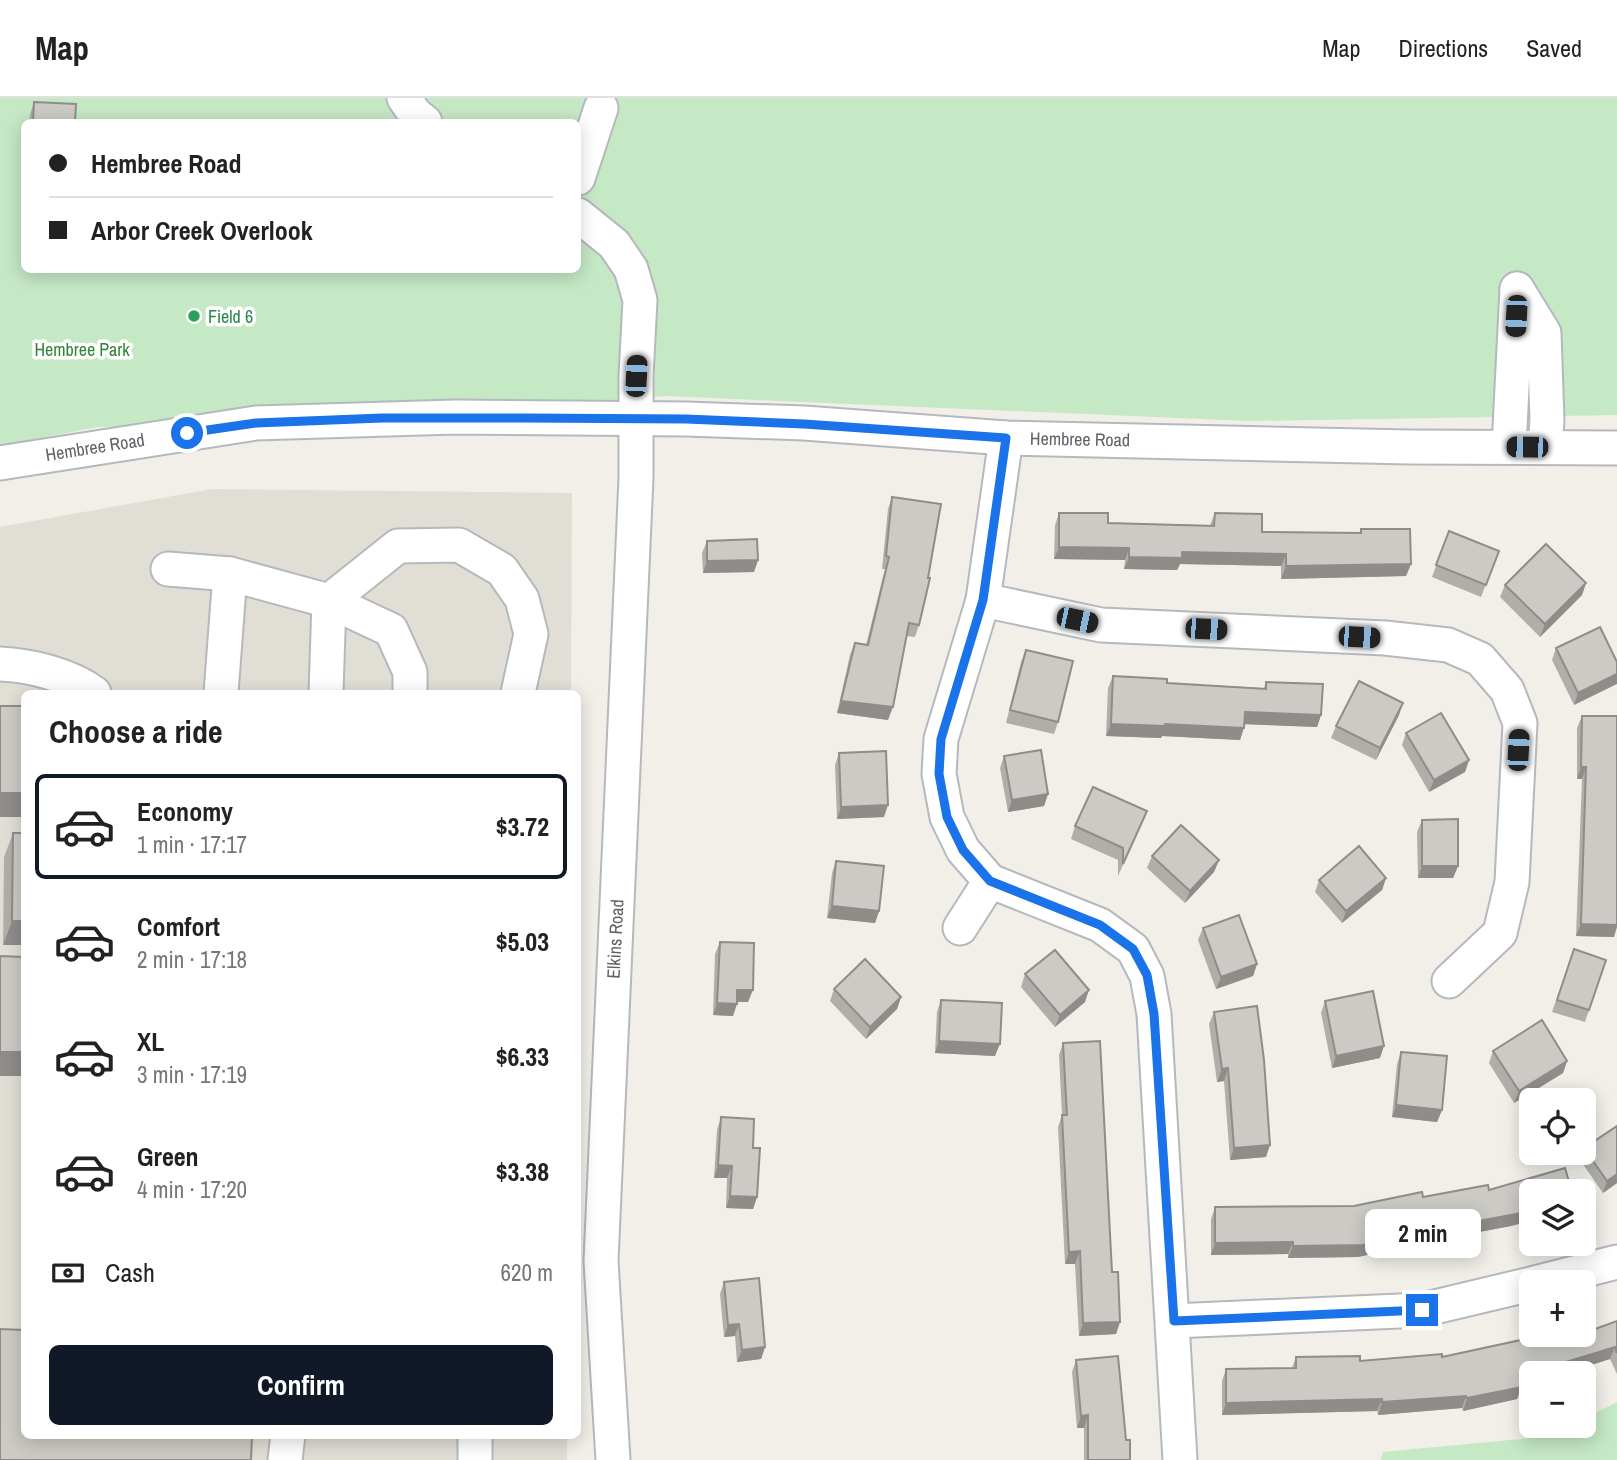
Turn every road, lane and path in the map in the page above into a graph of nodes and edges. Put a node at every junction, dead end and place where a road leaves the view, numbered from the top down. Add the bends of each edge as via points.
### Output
1 (404, 98) edge
2 (601, 108) dead end
3 (421, 119) edge
4 (581, 169) edge
5 (581, 217) edge
6 (636, 418) junction
7 (1006, 438) junction
8 (1509, 447) junction
9 (1545, 447) junction
10 (1617, 448) edge
11 (0, 463) edge
12 (168, 569) dead end
13 (230, 574) junction
14 (983, 600) junction
15 (329, 601) junction
16 (0, 664) edge
17 (90, 690) edge
18 (221, 690) edge
19 (326, 690) edge
20 (410, 690) edge
21 (519, 690) edge
22 (990, 881) junction
23 (960, 928) dead end
24 (1448, 981) dead end
25 (590, 1219) edge
26 (1617, 1262) edge
27 (1585, 1270) edge
28 (1519, 1286) edge
29 (1174, 1321) junction
30 (288, 1439) edge
31 (475, 1439) edge
32 (285, 1460) edge
33 (475, 1460) edge
34 (613, 1460) edge
35 (1180, 1460) edge

1 - 3 street
2 - 4 street
5 - 6 street, Elkins Road via 614,244 631,270 640,300
6 - 7 street, Hembree Road
6 - 11 street, Hembree Road via 256,423
6 - 25 street, Elkins Road
7 - 8 street, Hembree Road
7 - 14 street
8 - 9 street, Hembree Road
8 - 9 street via 1517,289 1544,333
9 - 10 street, Hembree Road
12 - 13 street
13 - 15 street
13 - 18 street
14 - 22 street via 941,739 939,774 947,817 963,850
14 - 24 street via 1101,625 1385,638 1448,645 1480,659 1507,690 1520,723 1511,882 1500,933
15 - 19 street
15 - 20 street via 391,629 410,672
15 - 21 street via 398,546 459,545 502,570 522,599 531,634
16 - 17 street via 25,665
22 - 23 street
22 - 29 street via 1100,925 1133,949 1147,975 1154,1014
25 - 34 street, Elkins Road via 602,1275
26 - 27 street
28 - 29 street via 1422,1310
29 - 35 street
30 - 32 street
31 - 33 street

